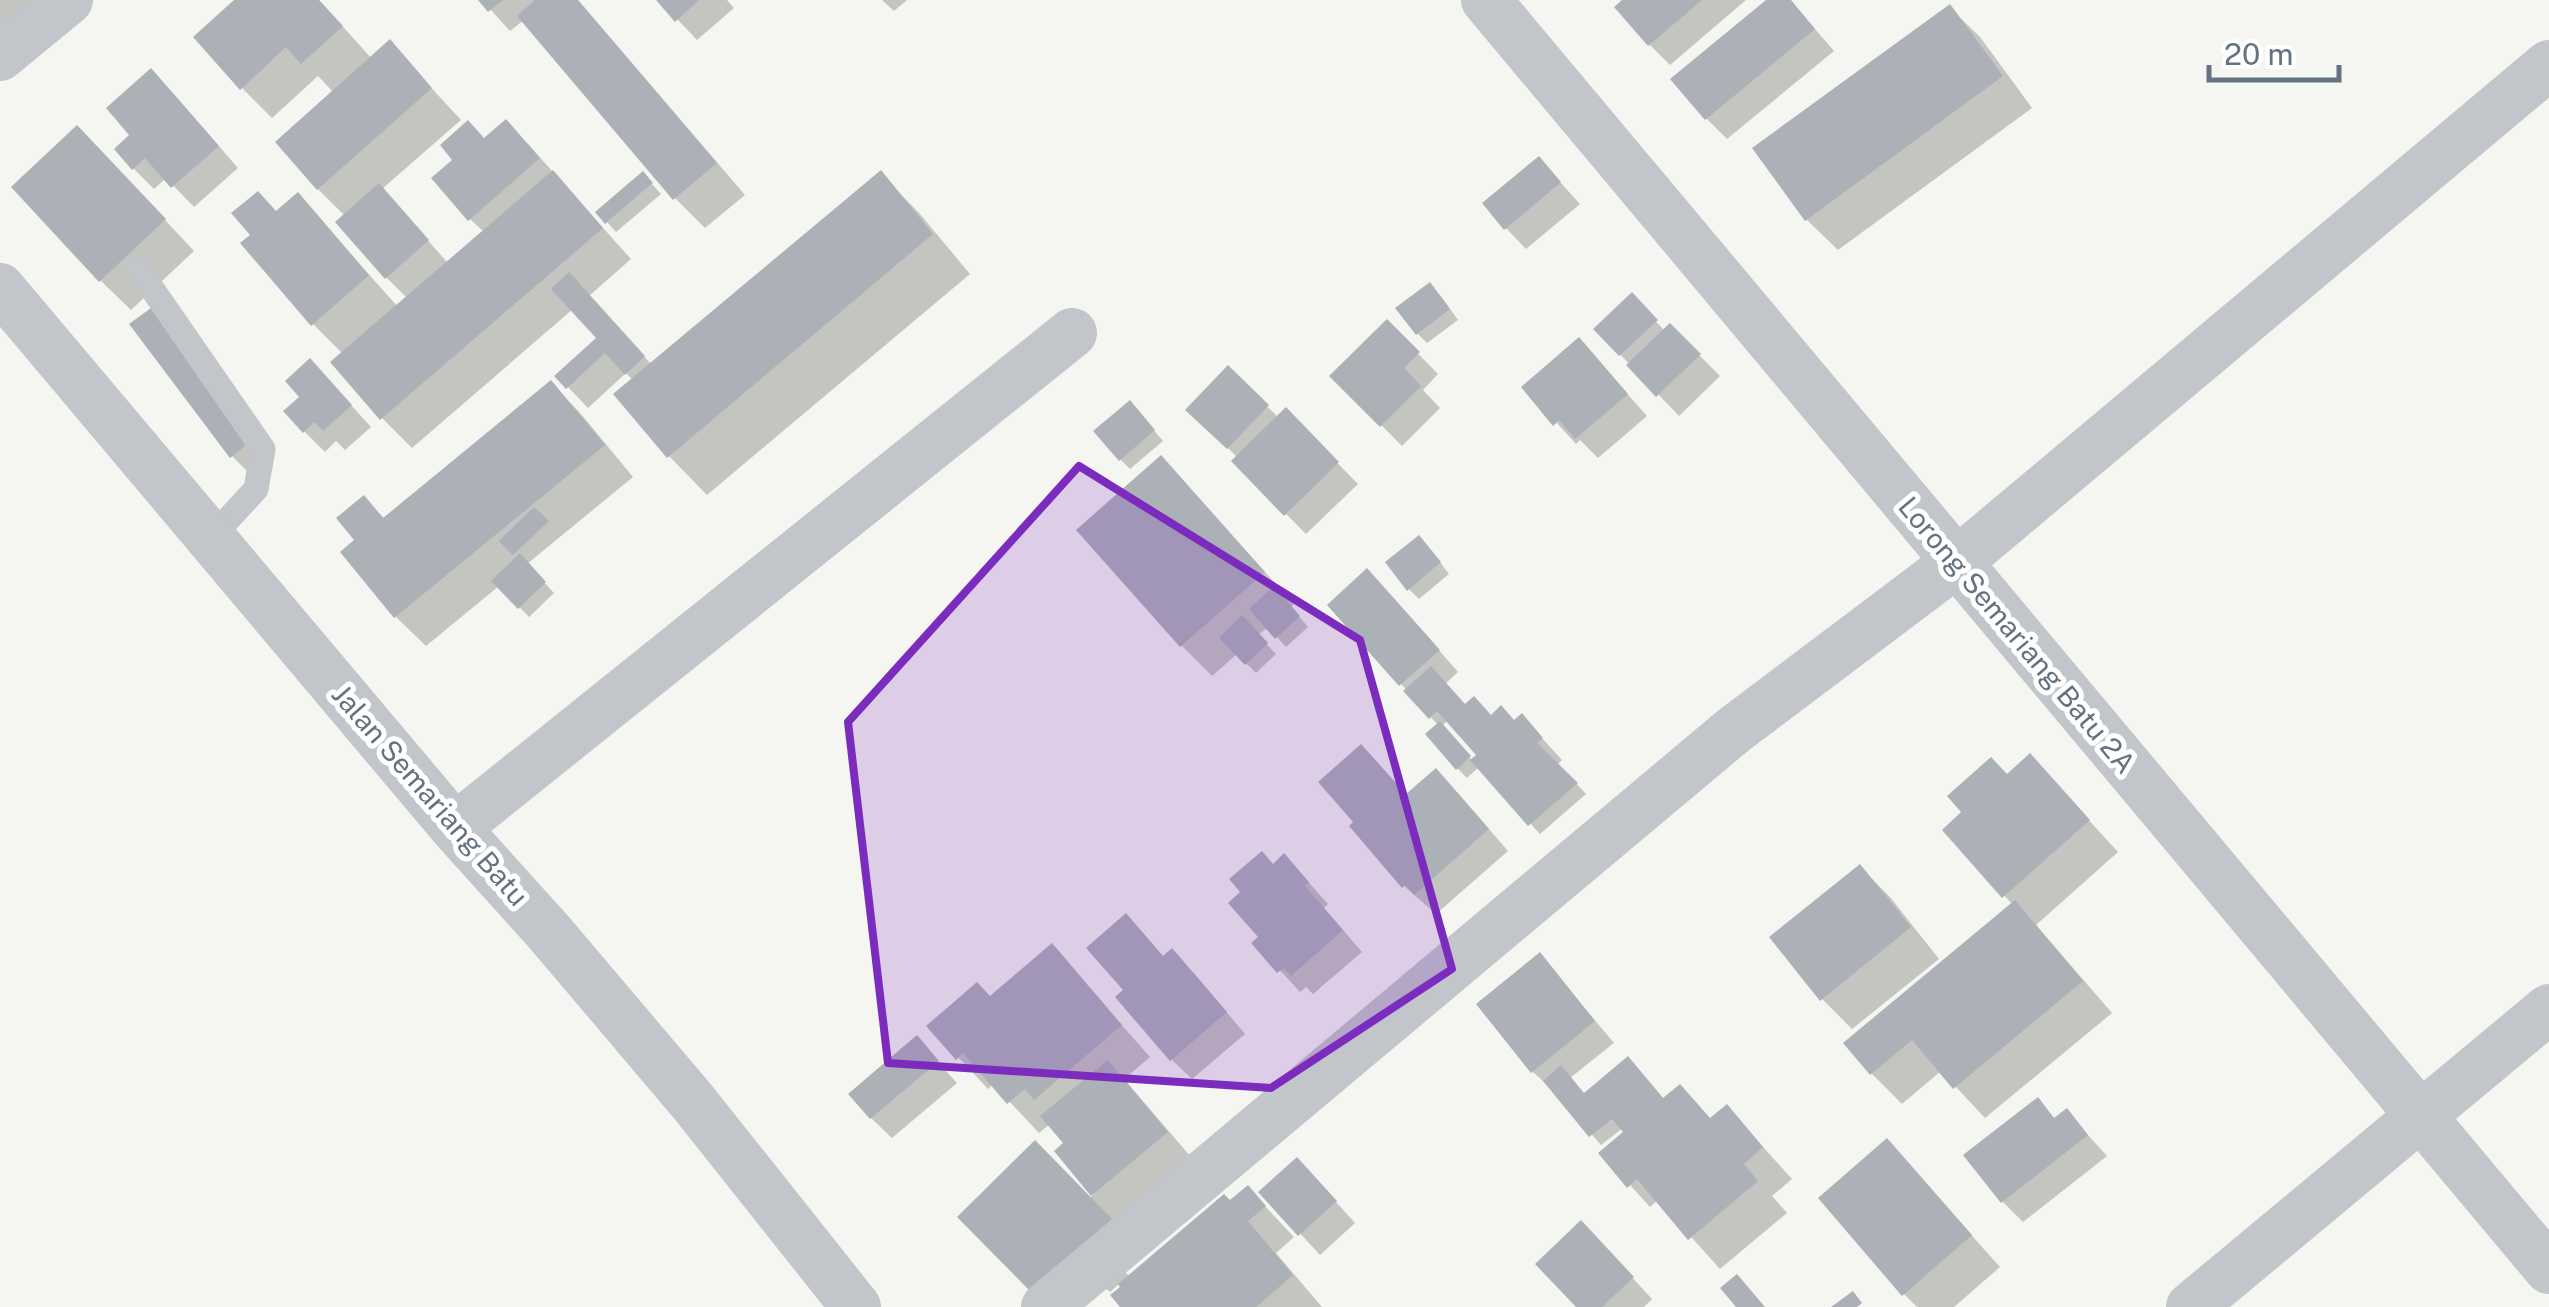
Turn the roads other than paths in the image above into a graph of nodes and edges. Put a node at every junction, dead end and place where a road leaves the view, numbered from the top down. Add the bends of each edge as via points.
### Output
1 (68, 0) edge
2 (1486, 0) edge
3 (0, 56) edge
4 (2549, 64) edge
5 (137, 268) dead end
6 (0, 288) edge
7 (1072, 332) dead end
8 (210, 539) junction
9 (1957, 562) junction
10 (456, 828) junction
11 (2549, 1008) edge
12 (2422, 1114) junction
13 (2549, 1268) edge
14 (856, 1307) edge
15 (1046, 1307) edge
16 (2192, 1307) edge

1 - 3 street
2 - 9 street, Lorong Semariang Batu 2A
4 - 9 street
5 - 8 lane via 263,449 256,489
6 - 8 street, Jalan Semariang Batu
7 - 10 street
8 - 10 street, Jalan Semariang Batu
9 - 12 street, Lorong Semariang Batu 2A
9 - 15 street via 1734,730
10 - 14 street, Jalan Semariang Batu via 693,1102
11 - 12 street
12 - 13 street, Lorong Semariang Batu 2A
12 - 16 street

